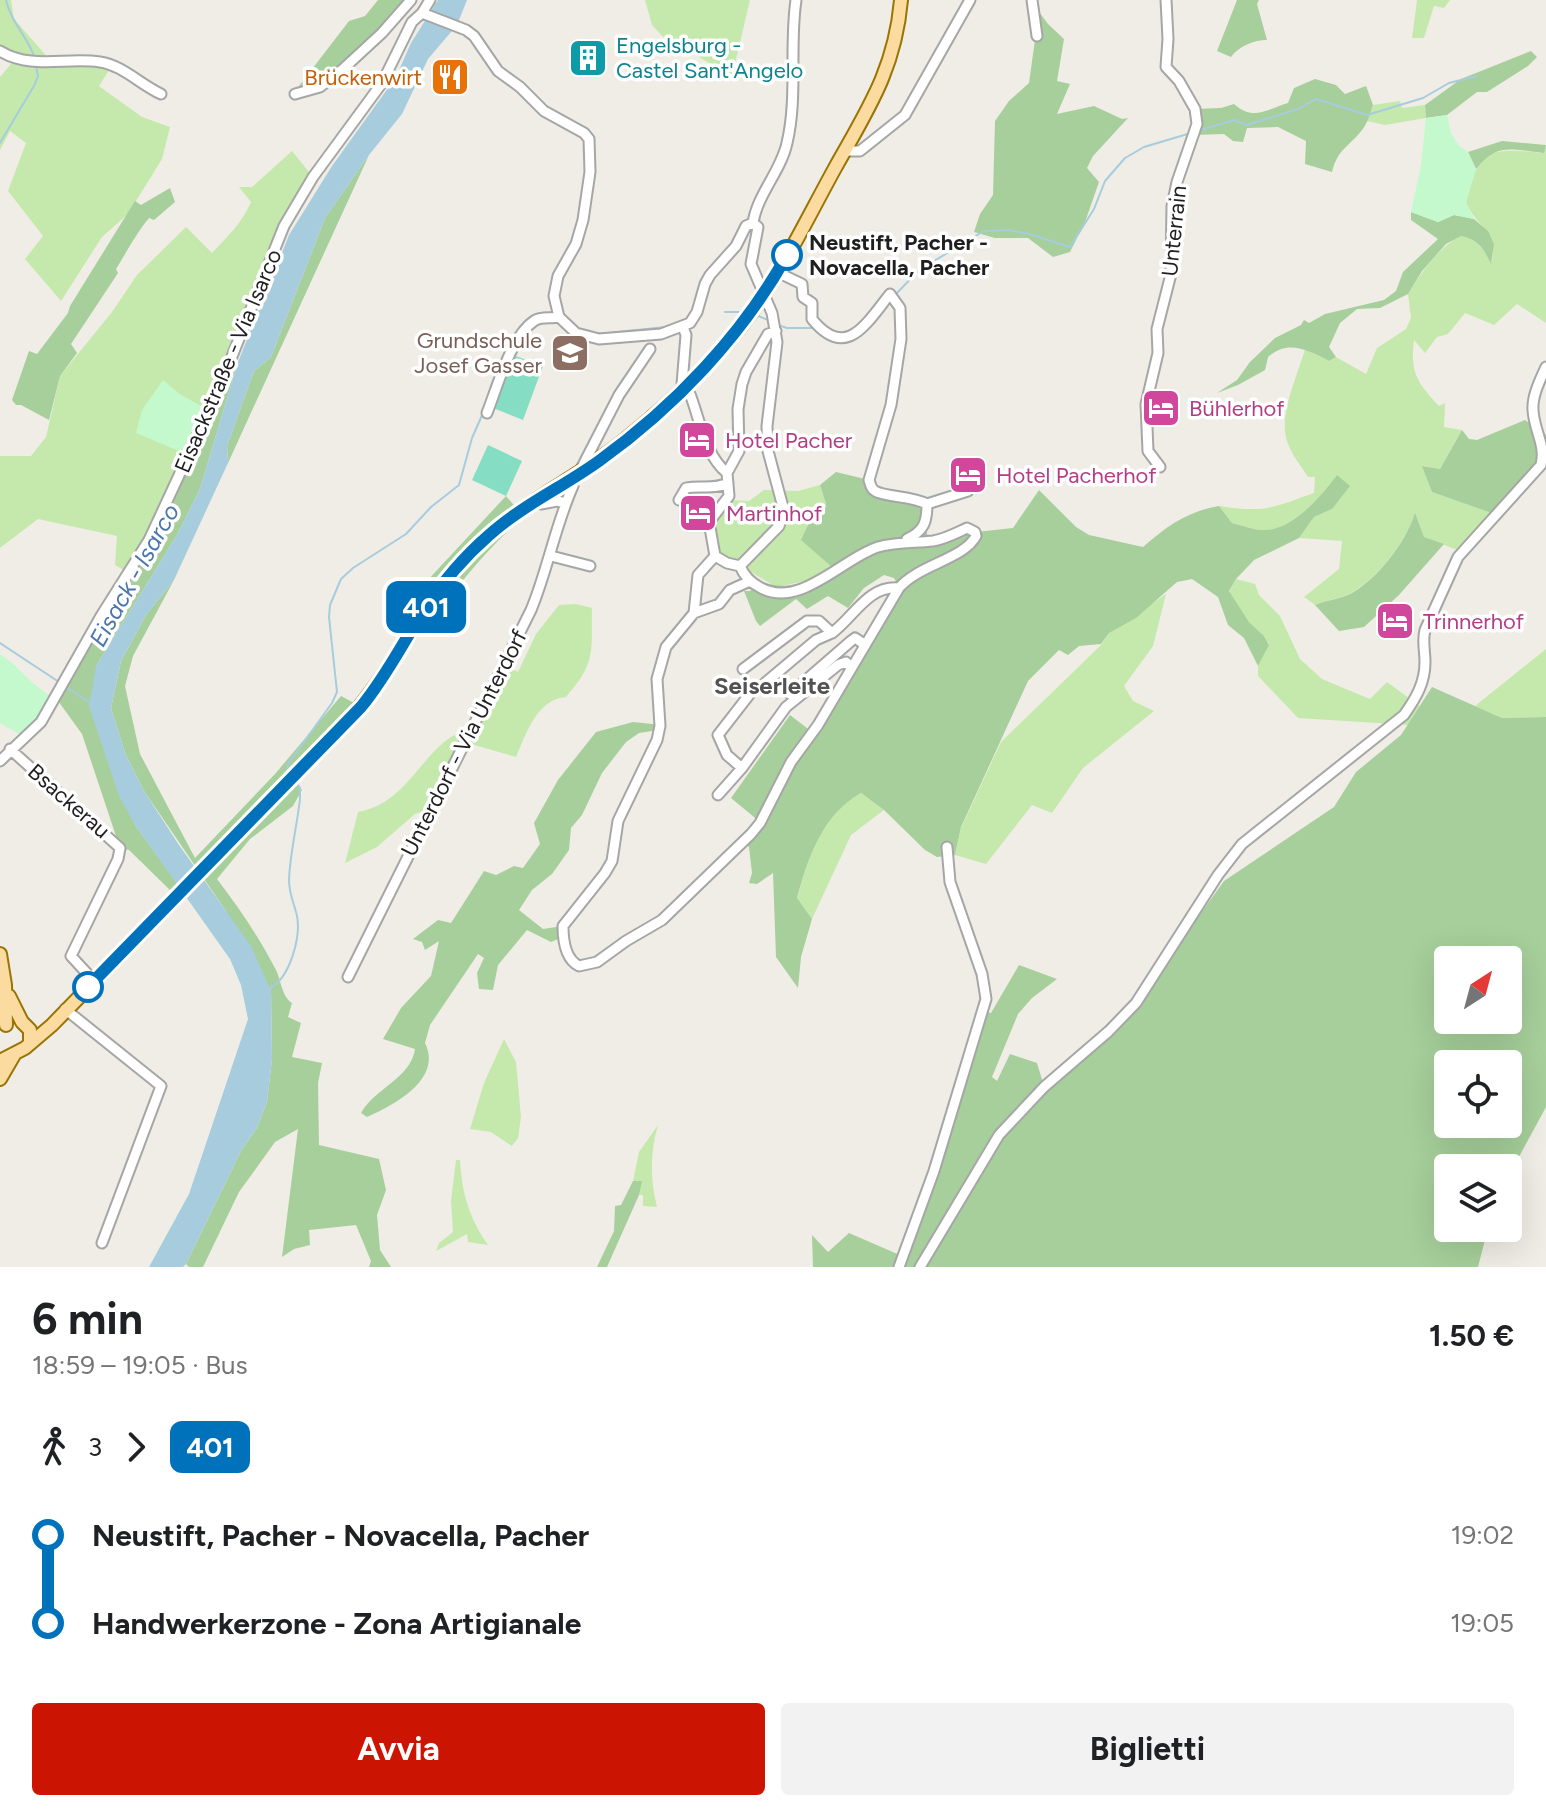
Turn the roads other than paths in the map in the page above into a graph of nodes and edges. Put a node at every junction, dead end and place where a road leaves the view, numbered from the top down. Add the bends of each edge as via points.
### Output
1 (411, 0) edge
2 (430, 0) edge
3 (796, 0) edge
4 (901, 0) edge
5 (970, 0) edge
6 (1032, 0) edge
7 (1166, 0) edge
8 (425, 14) junction
9 (1037, 36) dead end
10 (0, 51) edge
11 (161, 94) dead end
12 (295, 94) dead end
13 (844, 151) junction
14 (753, 223) junction
15 (777, 272) junction
16 (763, 295) junction
17 (559, 317) junction
18 (775, 326) junction
19 (683, 327) junction
20 (647, 335) junction
21 (1546, 367) edge
22 (682, 384) dead end
23 (690, 394) dead end
24 (487, 413) dead end
25 (1160, 467) dead end
26 (581, 469) dead end
27 (727, 478) junction
28 (573, 486) dead end
29 (968, 491) dead end
30 (537, 500) junction
31 (679, 500) dead end
32 (566, 503) junction
33 (927, 504) junction
34 (906, 542) junction
35 (551, 556) junction
36 (715, 556) junction
37 (590, 566) dead end
38 (740, 566) junction
39 (750, 581) junction
40 (899, 588) junction
41 (694, 613) junction
42 (832, 633) junction
43 (864, 644) junction
44 (851, 667) junction
45 (743, 669) dead end
46 (790, 694) dead end
47 (10, 749) junction
48 (0, 761) edge
49 (742, 768) junction
50 (718, 795) dead end
51 (947, 847) dead end
52 (0, 954) edge
53 (1, 968) edge
54 (348, 977) dead end
55 (94, 981) junction
56 (5, 985) junction
57 (65, 1009) junction
58 (24, 1024) junction
59 (3, 1027) edge
60 (30, 1042) junction
61 (14, 1055) junction
62 (0, 1061) edge
63 (0, 1079) edge
64 (102, 1243) dead end
65 (899, 1267) edge
66 (920, 1267) edge

1 - 12 street via 343,69 320,87
2 - 8 street, Eisackstraße - Via Isarco
3 - 14 street via 788,142
4 - 13 main road via 891,60
5 - 13 street via 905,115 860,151
6 - 9 street
7 - 25 street, Unterrain via 1166,67 1195,109 1194,131 1172,206 1171,274 1146,404 1148,451
8 - 17 street via 474,36 493,66 544,111 589,139 583,220 556,283
8 - 47 street, Eisackstraße - Via Isarco via 412,22 382,83 299,199 149,540 36,729
10 - 11 street via 16,59 115,65
13 - 15 main road
14 - 16 street via 758,227 751,264
14 - 19 street via 710,275 697,312
15 - 16 main road
15 - 33 street via 802,284 814,322 841,340 892,297 900,308 891,405 869,480 877,493
16 - 18 street
16 - 30 main road via 680,392 600,461
17 - 20 street via 587,337
17 - 24 street via 539,319 525,330
18 - 27 street via 746,372 738,409 739,451
18 - 38 street via 768,451 784,511 779,526
19 - 20 street
19 - 22 street
20 - 26 street via 652,351 619,395
21 - 66 street via 1533,405 1545,448 1541,465 1458,557 1425,630 1425,666 1416,699 1404,715 1242,844 1136,1003 999,1135
23 - 27 street via 707,449
27 - 31 street via 719,488 686,488
27 - 36 street via 727,500 709,522
28 - 32 street, Unterdorf - Via Unterdorf
29 - 33 street
30 - 32 street
30 - 55 main road via 463,560 372,694
32 - 35 street, Unterdorf - Via Unterdorf
33 - 34 street via 924,527
34 - 39 street via 863,552 797,589 766,591
34 - 40 street via 933,541 967,528 976,536 943,561 917,571
35 - 37 street
35 - 54 street, Unterdorf - Via Unterdorf via 531,610
36 - 38 street
36 - 41 street via 698,575
38 - 39 street
39 - 41 street via 730,590 719,604
40 - 42 street via 875,592
40 - 43 street
41 - 44 street via 666,647 657,679 657,740 618,821 612,861 563,926 569,958 579,966 597,962 662,920 751,834
42 - 45 street via 819,621 807,621
42 - 49 street via 761,684 718,735 727,755
43 - 44 street
43 - 46 street via 855,638
44 - 49 street via 846,662 838,665 786,707
47 - 48 street, Eisackstraße - Via Isarco
47 - 55 street, Bsackerau via 120,848 71,956
49 - 50 street
51 - 65 street via 950,882 986,987 939,1156
52 - 53 main road
53 - 56 main road
55 - 57 main road
56 - 58 main road
56 - 59 main road
57 - 58 main road via 49,1020
57 - 60 main road
57 - 64 street via 161,1086
58 - 59 main road
58 - 60 main road
60 - 61 main road
61 - 62 main road
61 - 63 main road

